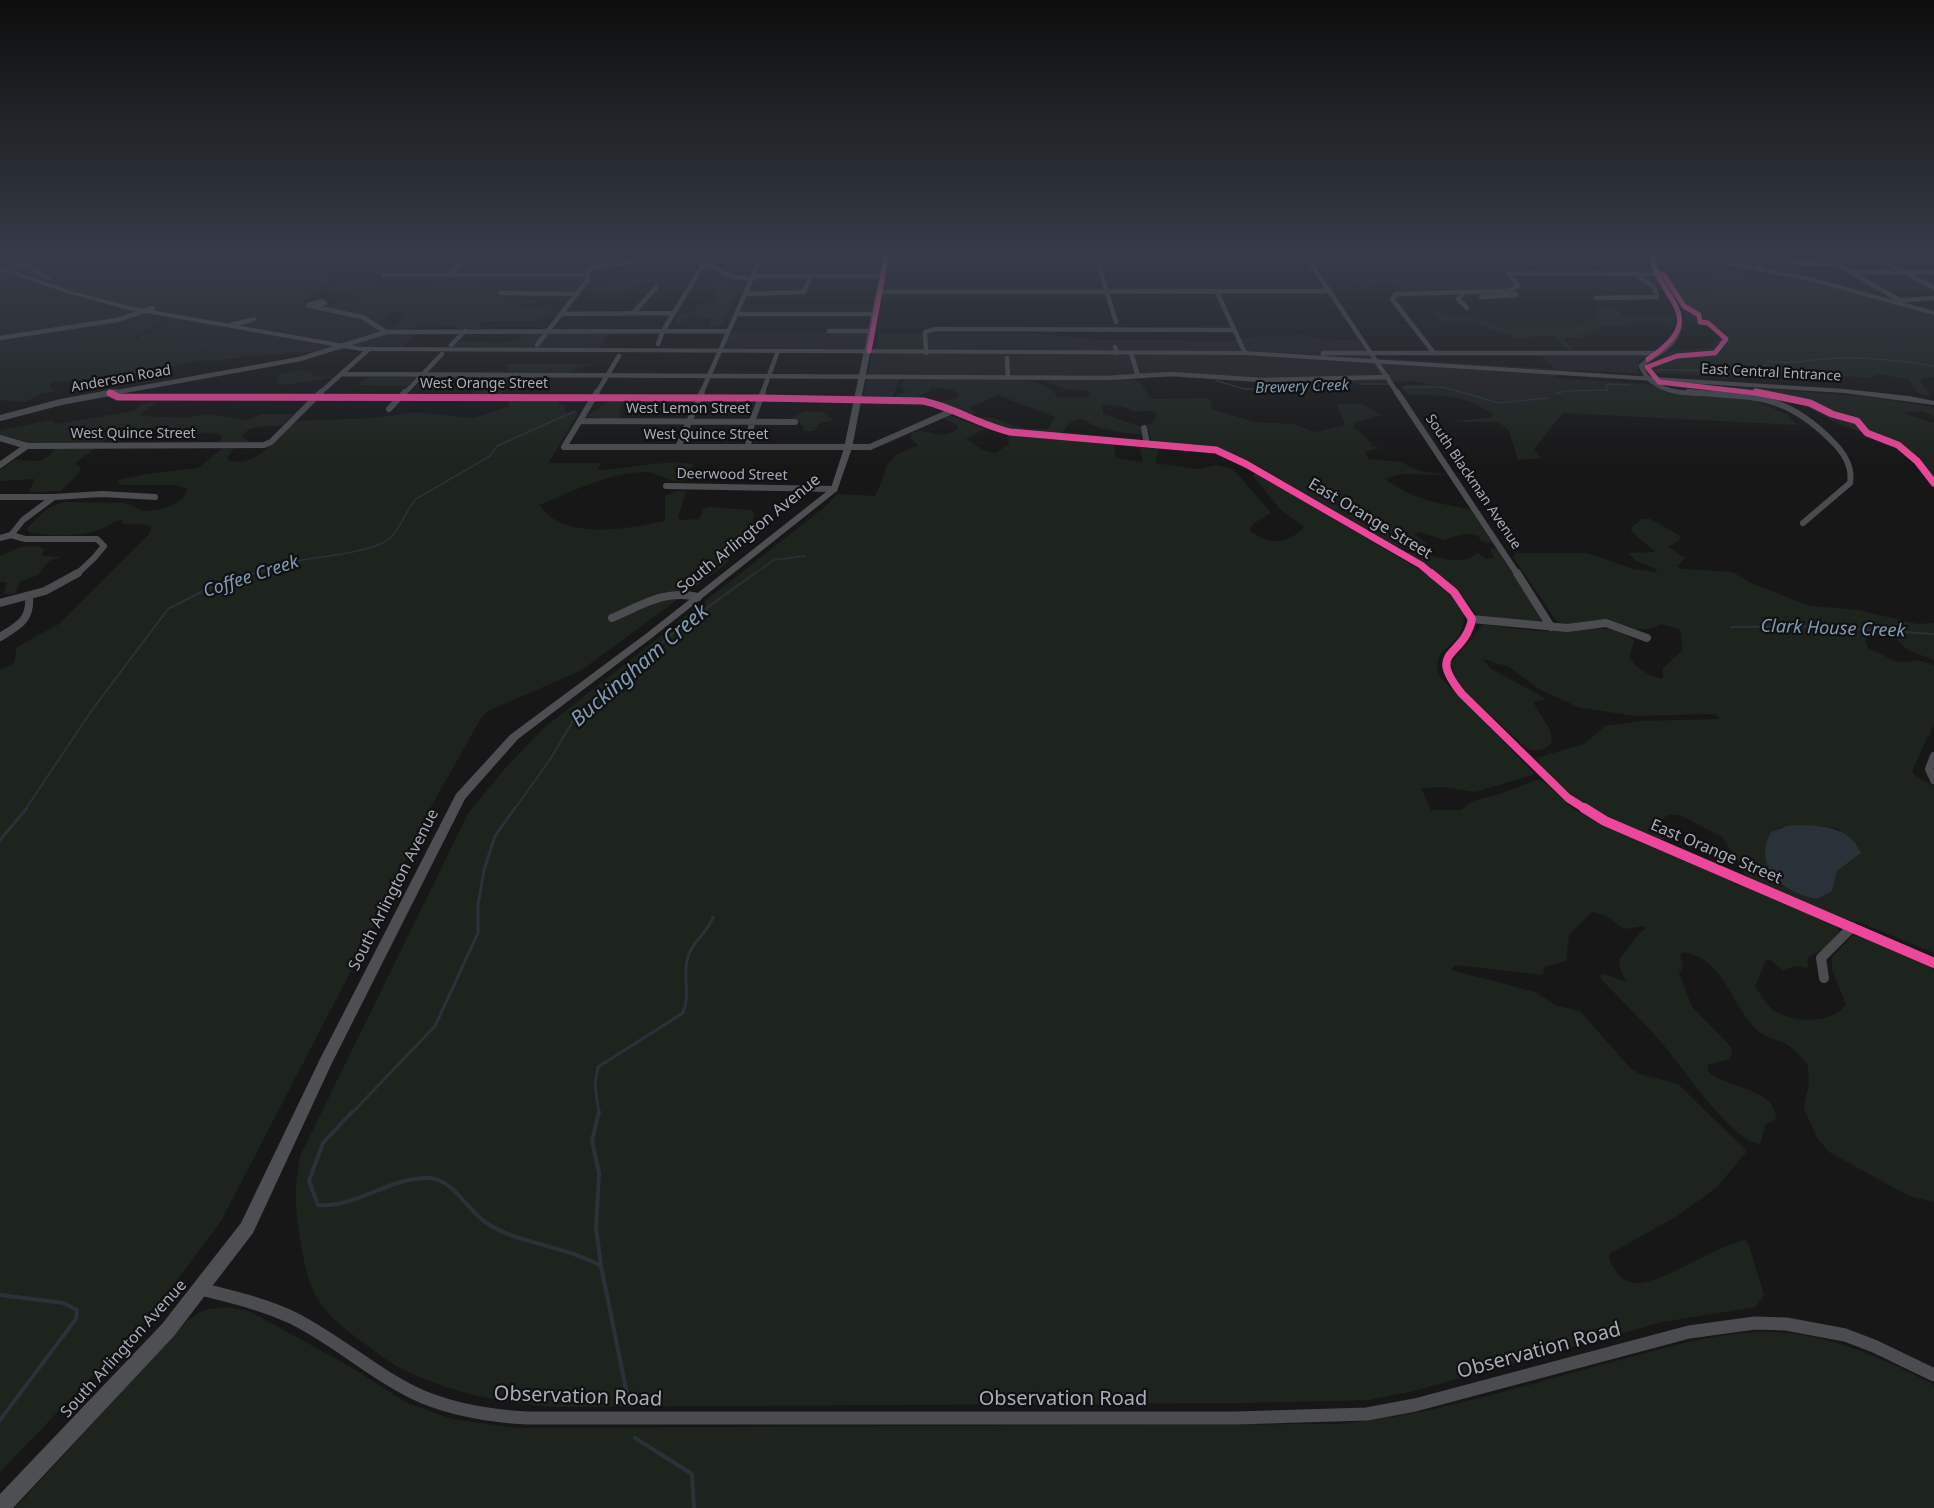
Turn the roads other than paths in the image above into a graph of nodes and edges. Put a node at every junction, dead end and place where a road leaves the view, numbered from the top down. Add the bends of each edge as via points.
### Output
1 (96, 323) edge
2 (213, 323) edge
3 (251, 323) edge
4 (376, 323) edge
5 (555, 323) edge
6 (668, 323) edge
7 (731, 323) edge
8 (874, 323) edge
9 (1230, 323) edge
10 (1351, 323) edge
11 (1411, 323) edge
12 (1681, 323) edge
13 (1233, 330) junction
14 (465, 331) junction
15 (548, 331) junction
16 (663, 331) junction
17 (728, 331) junction
18 (829, 331) dead end
19 (873, 331) junction
20 (386, 332) junction
21 (0, 338) edge
22 (295, 338) junction
23 (658, 344) dead end
24 (451, 345) dead end
25 (537, 345) dead end
26 (338, 346) junction
27 (369, 349) junction
28 (719, 351) junction
29 (778, 351) junction
30 (869, 351) junction
31 (926, 353) junction
32 (1131, 353) junction
33 (1245, 353) junction
34 (1371, 353) junction
35 (1434, 353) junction
36 (1660, 353) junction
37 (442, 354) dead end
38 (619, 356) dead end
39 (1323, 357) junction
40 (1007, 358) dead end
41 (1376, 360) junction
42 (1482, 367) junction
43 (341, 374) junction
44 (608, 374) junction
45 (423, 375) junction
46 (708, 375) junction
47 (770, 375) junction
48 (1137, 376) junction
49 (864, 377) junction
50 (1388, 377) junction
51 (1623, 377) junction
52 (1647, 377) junction
53 (1008, 378) junction
54 (1679, 381) junction
55 (1659, 385) junction
56 (1678, 391) junction
57 (110, 393) junction
58 (317, 397) junction
59 (402, 397) junction
60 (595, 398) junction
61 (700, 398) junction
62 (762, 398) junction
63 (859, 398) junction
64 (1915, 399) junction
65 (1934, 403) edge
66 (389, 409) dead end
67 (952, 411) junction
68 (0, 418) edge
69 (581, 421) junction
70 (690, 421) junction
71 (752, 421) junction
72 (795, 422) dead end
73 (1144, 428) dead end
74 (0, 438) edge
75 (1147, 444) junction
76 (27, 446) junction
77 (748, 446) junction
78 (678, 447) junction
79 (848, 448) junction
80 (0, 465) edge
81 (666, 486) dead end
82 (834, 489) junction
83 (0, 497) edge
84 (54, 497) junction
85 (155, 497) dead end
86 (1803, 523) dead end
87 (11, 536) junction
88 (0, 538) edge
89 (29, 597) junction
90 (698, 597) junction
91 (0, 603) edge
92 (612, 618) dead end
93 (1472, 619) junction
94 (1551, 627) junction
95 (0, 637) edge
96 (1647, 638) dead end
97 (1934, 756) edge
98 (1933, 778) edge
99 (1852, 927) junction
100 (1934, 963) edge
101 (1824, 978) dead end
102 (201, 1289) junction
103 (1934, 1375) edge
104 (0, 1508) edge

1 - 21 street
2 - 22 highway
3 - 22 highway
4 - 20 street
5 - 15 street
6 - 16 street
7 - 17 street
8 - 19 main road, South Arlington Avenue
9 - 13 street
10 - 34 street, South Blackman Avenue
11 - 35 street
12 - 36 street via 1677,336
13 - 31 street via 928,329
13 - 33 street
14 - 15 street, Anderson Road
14 - 20 street, Anderson Road
14 - 24 street
15 - 16 street, Anderson Road
15 - 25 street
16 - 17 street, Anderson Road
16 - 23 street
17 - 28 street
18 - 19 street
19 - 30 main road, South Arlington Avenue
20 - 26 street, Anderson Road
22 - 26 highway, East Central Entrance
26 - 27 highway, East Central Entrance
26 - 57 street, Anderson Road via 293,360
27 - 28 highway, East Central Entrance
27 - 43 street
28 - 29 highway, East Central Entrance
28 - 46 street
29 - 30 highway, East Central Entrance
29 - 47 street
30 - 31 highway, East Central Entrance
30 - 49 main road, South Arlington Avenue
31 - 32 highway, East Central Entrance
32 - 33 highway, East Central Entrance
32 - 48 street
33 - 39 highway, East Central Entrance
34 - 35 street
34 - 39 street via 1323,353
34 - 41 street, South Blackman Avenue
35 - 36 street
36 - 52 street via 1641,366
37 - 45 street
38 - 44 street
39 - 41 highway, East Central Entrance
40 - 53 street
41 - 42 highway, East Central Entrance
41 - 50 street, South Blackman Avenue
42 - 51 highway, East Central Entrance
42 - 52 highway, East Central Entrance
43 - 45 street
43 - 58 street
44 - 45 street
44 - 46 street
44 - 60 street
45 - 59 street
46 - 47 street
46 - 61 street
47 - 49 street
47 - 62 street
48 - 50 street via 1188,374 1262,380
48 - 53 street
49 - 53 street
49 - 63 main road, South Arlington Avenue
50 - 94 street, South Blackman Avenue
51 - 52 highway, East Central Entrance
51 - 55 highway
52 - 54 highway, East Central Entrance
52 - 55 street
52 - 64 highway, East Central Entrance via 1832,386
54 - 56 highway via 1668,385
54 - 64 highway, East Central Entrance
55 - 56 street
56 - 86 street via 1768,400 1794,409 1826,434 1846,458 1852,475 1850,483
57 - 58 street, West Orange Street via 118,397
57 - 68 street, Anderson Road
58 - 59 street, West Orange Street
58 - 76 street, West Quince Street via 268,444
59 - 60 street, West Orange Street
59 - 66 street
60 - 61 street, West Orange Street
60 - 69 street
61 - 62 street, West Orange Street
61 - 70 street
62 - 63 street, West Orange Street
62 - 71 street
63 - 67 street, East Orange Street via 923,401
63 - 79 main road, South Arlington Avenue
64 - 65 highway, East Central Entrance
67 - 75 street, East Orange Street via 1010,432
67 - 79 street, West Quince Street via 870,447
69 - 70 street, West Lemon Street
69 - 78 street, West Quince Street via 564,447
70 - 71 street, West Lemon Street
70 - 78 street
71 - 72 street, West Lemon Street
71 - 77 street
73 - 75 street
74 - 76 street, West Quince Street
75 - 93 street, East Orange Street via 1216,450 1245,464 1420,565 1454,592
76 - 80 street
77 - 78 street, West Quince Street
77 - 79 street, West Quince Street
79 - 82 main road, South Arlington Avenue
81 - 82 street, Deerwood Street
82 - 90 main road, South Arlington Avenue
83 - 84 street
84 - 85 street
84 - 87 street via 20,523
87 - 88 street
87 - 89 street via 97,539 104,546 64,584
89 - 91 street
89 - 95 street via 29,616
90 - 92 street via 669,594
90 - 102 main road, South Arlington Avenue via 514,737 460,797 325,1063 247,1228
93 - 94 street
93 - 99 street, East Orange Street via 1465,639 1445,661 1449,679 1568,798 1605,821
94 - 96 street via 1606,624
97 - 98 street via 1929,769
99 - 100 street, East Orange Street
99 - 101 street via 1821,958
102 - 103 street, Observation Road via 291,1316 419,1396 504,1417 1212,1418 1367,1414 1689,1332 1756,1322 1782,1322 1851,1337
102 - 104 main road, South Arlington Avenue via 168,1330

